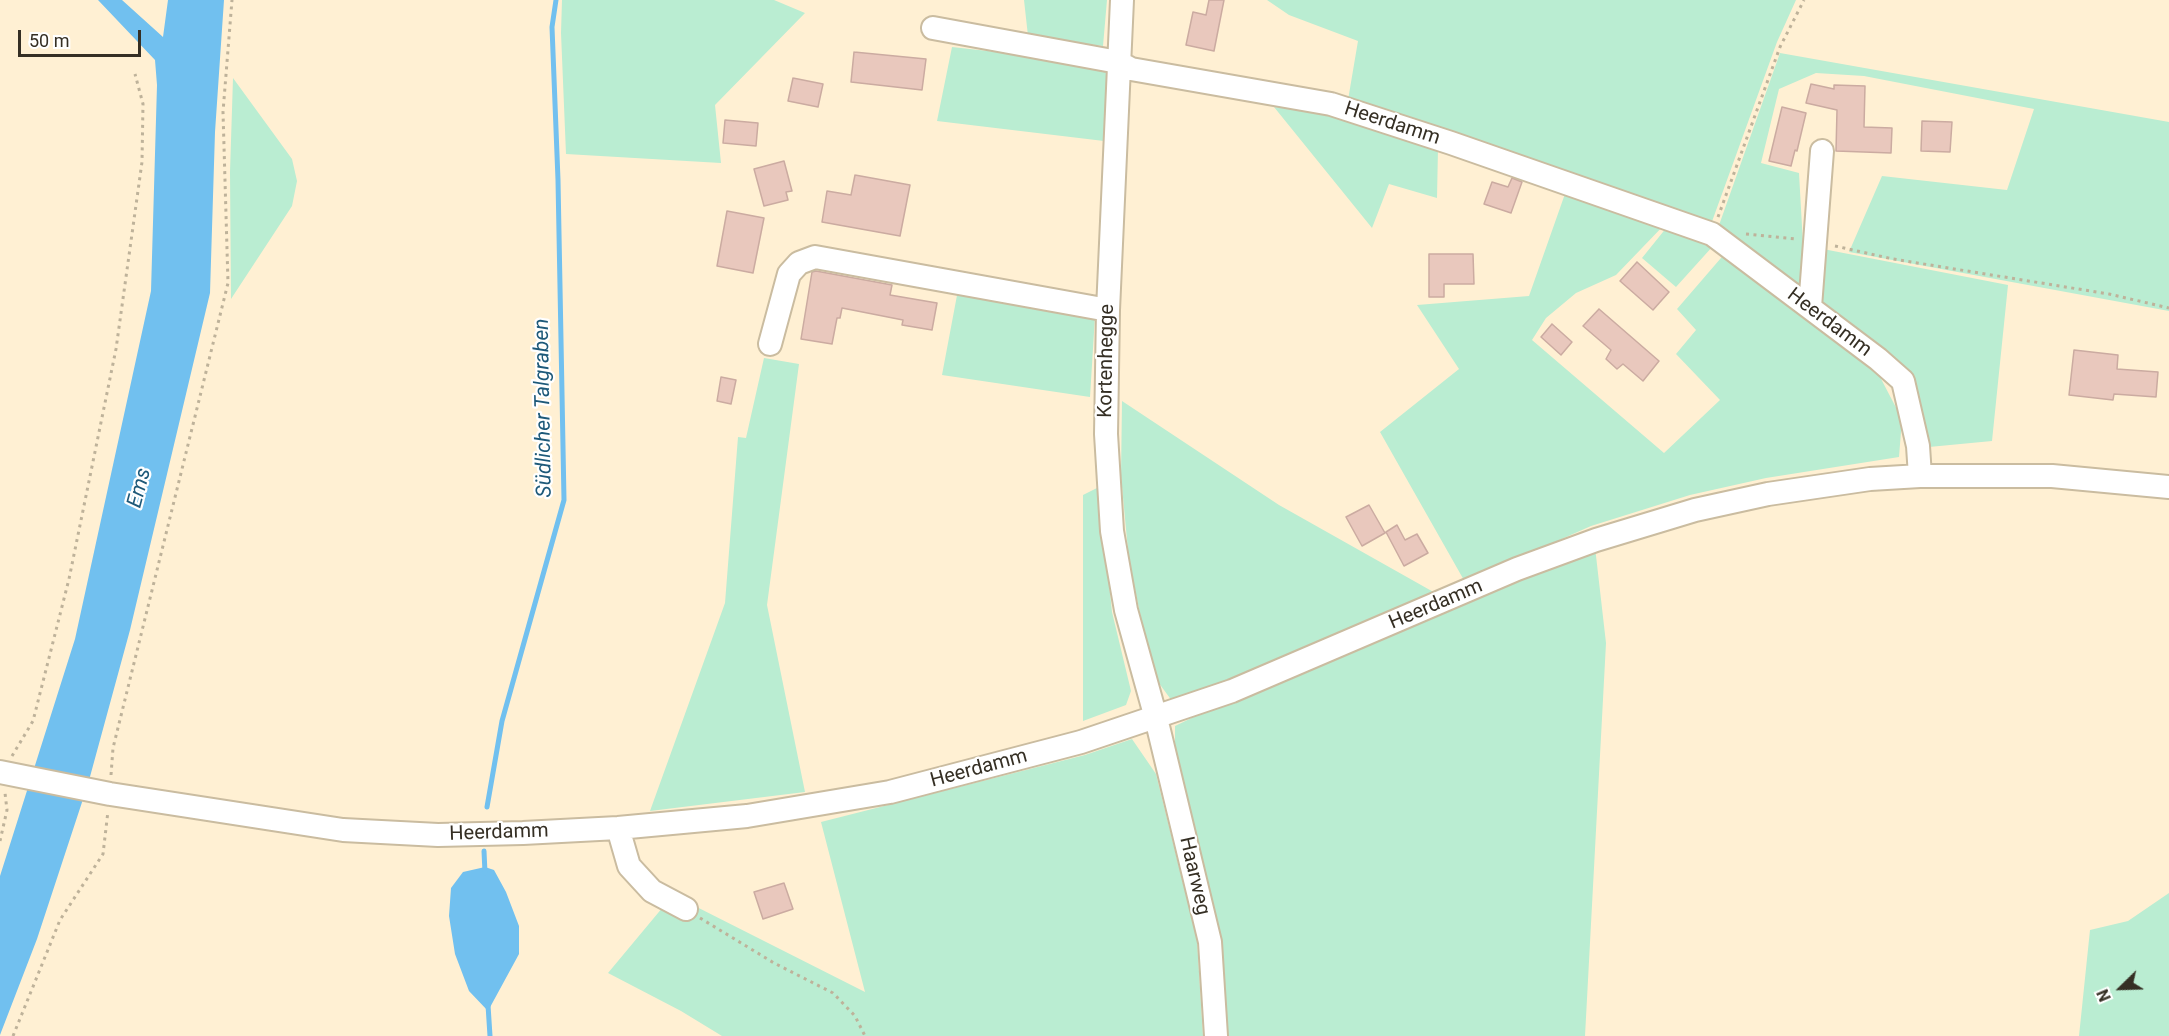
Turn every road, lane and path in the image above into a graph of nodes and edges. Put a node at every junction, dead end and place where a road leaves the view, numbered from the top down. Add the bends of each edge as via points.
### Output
1 (232, 0) edge
2 (1122, 0) edge
3 (1804, 0) edge
4 (933, 28) dead end
5 (1118, 62) junction
6 (135, 74) dead end
7 (1822, 151) dead end
8 (1712, 234) junction
9 (1745, 234) dead end
10 (1815, 241) junction
11 (1810, 307) junction
12 (2169, 308) edge
13 (1108, 310) junction
14 (770, 344) dead end
15 (1920, 476) junction
16 (2169, 487) edge
17 (1156, 718) junction
18 (1, 772) edge
19 (105, 793) junction
20 (618, 828) junction
21 (0, 841) edge
22 (686, 909) joint
23 (13, 1036) edge
24 (865, 1036) edge
25 (1216, 1036) edge

1 - 19 path via 223,112 228,283
2 - 5 street, Kortenhegge
3 - 8 path via 1780,47
4 - 5 street, Heerdamm
5 - 8 street, Heerdamm via 1131,69 1331,104
5 - 13 street, Kortenhegge
6 - 18 path via 143,104 142,162 116,349 69,579 33,721
7 - 10 street
8 - 11 street, Heerdamm
9 - 10 path
10 - 11 street
10 - 12 path via 1893,259 2109,294
11 - 15 street, Heerdamm via 1903,381 1918,446
13 - 14 street via 815,257 799,263 789,274
13 - 17 street, Kortenhegge via 1106,434 1112,531 1126,610
15 - 16 street, Heerdamm via 2052,476
15 - 17 street, Heerdamm via 1768,494 1695,510 1596,540 1518,569 1232,691
17 - 20 street, Heerdamm via 1081,742 890,792 747,816
17 - 25 street, Haarweg via 1210,942
18 - 19 street, Heerdamm
18 - 21 path via 7,810
19 - 20 street, Heerdamm via 342,830 438,835
19 - 23 path via 103,854 60,920
20 - 22 street via 629,866 652,891
22 - 24 path via 832,993 855,1016

